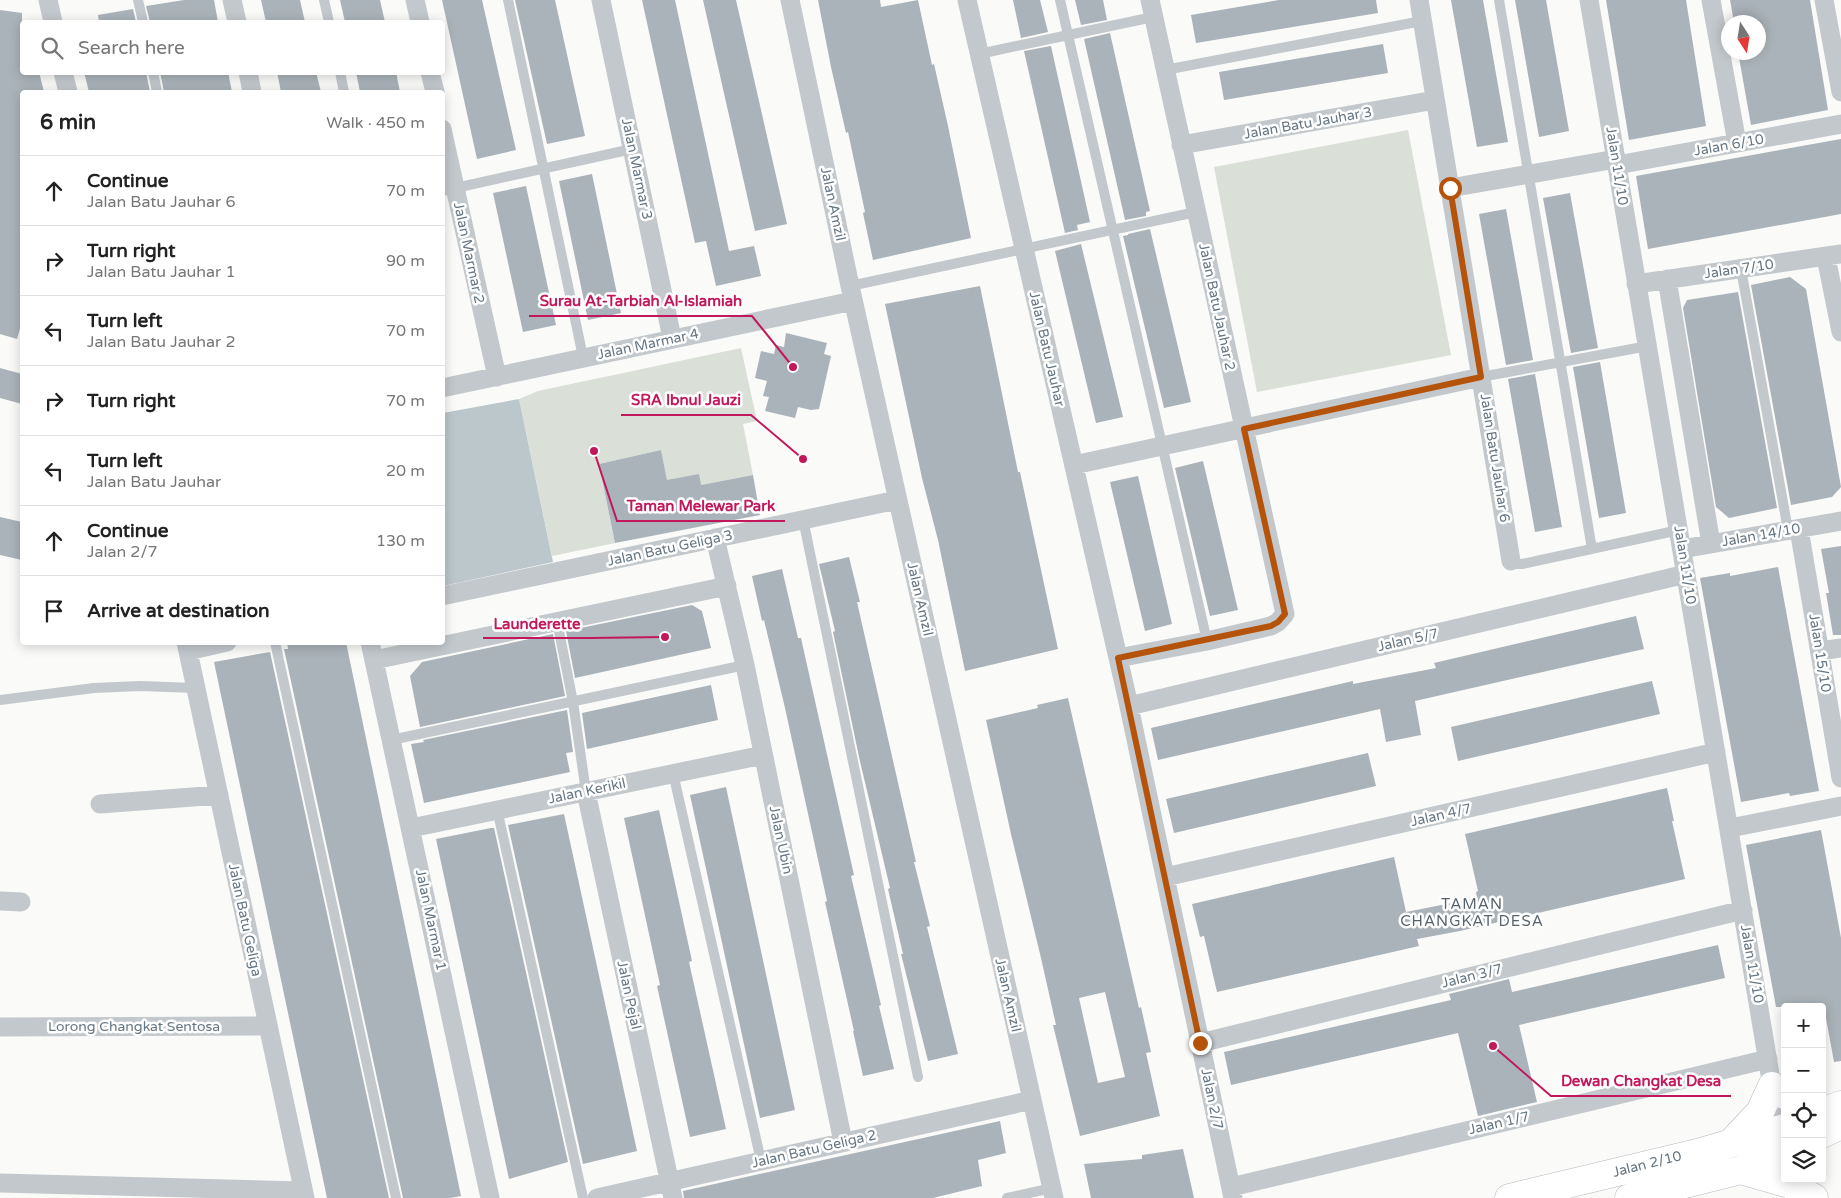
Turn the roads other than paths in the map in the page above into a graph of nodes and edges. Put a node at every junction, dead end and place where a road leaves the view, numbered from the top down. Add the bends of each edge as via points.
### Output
1 (48, 0) edge
2 (138, 0) edge
3 (232, 0) edge
4 (324, 0) edge
5 (415, 0) edge
6 (508, 0) edge
7 (601, 0) edge
8 (790, 0) edge
9 (967, 0) edge
10 (1060, 0) edge
11 (1419, 0) edge
12 (1499, 0) edge
13 (1589, 0) edge
14 (1711, 0) edge
15 (1824, 0) edge
16 (1152, 9) edge
17 (53, 20) edge
18 (143, 20) edge
19 (237, 20) edge
20 (329, 20) edge
21 (420, 20) edge
22 (1422, 21) junction
23 (1068, 36) junction
24 (979, 54) junction
25 (1165, 70) junction
26 (65, 75) edge
27 (154, 75) edge
28 (249, 75) edge
29 (341, 75) edge
30 (431, 75) edge
31 (68, 90) edge
32 (158, 90) edge
33 (252, 90) edge
34 (344, 90) edge
35 (434, 90) edge
36 (1841, 92) edge
37 (1435, 100) junction
38 (1841, 124) edge
39 (1737, 143) junction
40 (1182, 145) junction
41 (632, 149) junction
42 (445, 155) edge
43 (1616, 162) junction
44 (544, 168) junction
45 (1529, 174) junction
46 (1450, 188) junction
47 (449, 189) edge
48 (1196, 212) junction
49 (1113, 230) junction
50 (1024, 248) junction
51 (1834, 255) edge
52 (1742, 270) junction
53 (1667, 279) junction
54 (1636, 284) junction
55 (851, 293) junction
56 (1841, 332) edge
57 (672, 338) junction
58 (1648, 346) junction
59 (583, 357) junction
60 (1561, 362) junction
61 (496, 377) junction
62 (1481, 377) junction
63 (445, 387) edge
64 (1244, 429) junction
65 (1162, 446) junction
66 (1074, 465) junction
67 (897, 500) junction
68 (803, 520) junction
69 (1841, 521) edge
70 (1794, 529) junction
71 (1679, 530) junction
72 (715, 538) junction
73 (1712, 544) junction
74 (1592, 549) junction
75 (1682, 549) junction
76 (1512, 561) joint
77 (1686, 574) junction
78 (726, 586) junction
79 (445, 595) edge
80 (557, 621) junction
81 (445, 639) edge
82 (1207, 641) junction
83 (203, 645) edge
84 (276, 645) edge
85 (409, 645) edge
86 (187, 647) edge
87 (1841, 648) edge
88 (372, 651) edge
89 (1820, 651) junction
90 (1118, 658) junction
91 (745, 665) junction
92 (195, 688) junction
93 (0, 700) edge
94 (573, 702) junction
95 (1128, 702) junction
96 (391, 740) junction
97 (1716, 752) junction
98 (763, 755) junction
99 (1839, 758) edge
100 (673, 773) junction
101 (1841, 778) edge
102 (586, 792) junction
103 (218, 795) junction
104 (100, 804) dead end
105 (1841, 806) edge
106 (497, 809) junction
107 (411, 828) junction
108 (1730, 828) junction
109 (1165, 877) junction
110 (0, 901) edge
111 (21, 902) dead end
112 (1743, 910) junction
113 (0, 1026) edge
114 (268, 1026) junction
115 (1200, 1043) junction
116 (1768, 1060) junction
117 (918, 1077) dead end
118 (1778, 1091) edge
119 (1032, 1100) junction
120 (1781, 1107) edge
121 (1781, 1129) edge
122 (843, 1142) junction
123 (1732, 1143) junction
124 (1781, 1154) edge
125 (761, 1161) junction
126 (1741, 1170) junction
127 (0, 1183) edge
128 (671, 1190) edge
129 (1811, 1191) edge
130 (1232, 1192) edge
131 (1053, 1193) edge
132 (304, 1194) edge
133 (396, 1198) edge
134 (490, 1198) edge
135 (583, 1198) edge
136 (597, 1198) edge
137 (1007, 1198) edge
138 (1509, 1198) edge
139 (1629, 1198) edge

1 - 17 street
2 - 18 lane
3 - 19 street
4 - 20 lane
5 - 21 street
6 - 44 lane
7 - 41 street, Jalan Marmar 3
8 - 55 street, Jalan Amzil
9 - 24 street, Jalan Batu Jauhar
10 - 23 lane
11 - 22 street, Jalan Batu Jauhar 6
12 - 45 lane
13 - 43 street, Jalan 11/10
14 - 39 street
15 - 36 street
16 - 23 lane
16 - 25 street, Jalan Batu Jauhar 2
22 - 25 lane
22 - 37 street, Jalan Batu Jauhar 6
23 - 24 lane
23 - 49 lane
24 - 50 street, Jalan Batu Jauhar
25 - 40 street, Jalan Batu Jauhar 2
26 - 31 street
27 - 32 lane
28 - 33 street
29 - 34 lane
30 - 35 street
37 - 40 street, Jalan Batu Jauhar 3
37 - 46 street, Jalan Batu Jauhar 6
38 - 39 street, Jalan 6/10
39 - 43 street, Jalan 6/10
40 - 48 street, Jalan Batu Jauhar 2
41 - 44 lane
41 - 57 street, Jalan Marmar 3
42 - 47 street, Jalan Marmar 2
43 - 45 street, Jalan 6/10
43 - 54 street, Jalan 11/10
44 - 47 lane
44 - 59 lane
45 - 46 street, Jalan 6/10
45 - 60 lane
46 - 62 street, Jalan Batu Jauhar 6
47 - 61 street, Jalan Marmar 2
48 - 49 lane
48 - 64 street, Jalan Batu Jauhar 2
49 - 50 lane
49 - 65 lane
50 - 55 lane
50 - 66 street, Jalan Batu Jauhar
51 - 52 street, Jalan 7/10
51 - 56 street
52 - 53 street, Jalan 7/10
52 - 70 lane
53 - 54 street, Jalan 7/10
53 - 73 street
54 - 58 street, Jalan 11/10
55 - 57 street, Jalan Marmar 4
55 - 67 street, Jalan Amzil
57 - 59 street, Jalan Marmar 4
58 - 60 lane
58 - 71 street, Jalan 11/10
59 - 61 street, Jalan Marmar 4
60 - 62 lane
60 - 74 lane
61 - 63 street, Jalan Marmar 4
62 - 64 street
62 - 76 street, Jalan Batu Jauhar 6
64 - 65 street
64 - 82 street, Jalan Batu Jauhar 2 via 1285,614 1271,626
65 - 66 street
65 - 82 lane
66 - 90 street, Jalan Batu Jauhar
67 - 68 street, Jalan Batu Geliga 3
67 - 119 street, Jalan Amzil
68 - 72 street, Jalan Batu Geliga 3
68 - 117 lane
69 - 70 street, Jalan 14/10
70 - 73 street, Jalan 14/10
70 - 89 street, Jalan 15/10
71 - 74 lane
71 - 75 street, Jalan 11/10
72 - 78 street, Jalan Ubin
72 - 79 street, Jalan Batu Geliga 3
73 - 75 street, Jalan 14/10
74 - 76 lane via 1522,564
75 - 77 street, Jalan 11/10
77 - 95 street, Jalan 5/7
77 - 97 street, Jalan 11/10
78 - 80 street
78 - 91 street, Jalan Ubin
80 - 81 street
80 - 94 lane
82 - 90 street
83 - 86 street
84 - 133 lane
85 - 88 street
86 - 92 street, Jalan Batu Geliga
87 - 89 street
88 - 96 street, Jalan Marmar 1
89 - 99 street, Jalan 15/10
90 - 95 street, Jalan Batu Jauhar
91 - 94 lane
91 - 98 street, Jalan Ubin
92 - 93 lane via 94,688
92 - 103 street, Jalan Batu Geliga
94 - 96 lane
94 - 102 lane
95 - 109 street, Jalan 2/7
96 - 107 street, Jalan Marmar 1
97 - 108 street, Jalan 11/10
97 - 109 street, Jalan 4/7
98 - 100 street, Jalan Kerikil
98 - 122 street, Jalan Ubin
99 - 101 street, Jalan 15/10
100 - 102 street, Jalan Kerikil
100 - 125 lane
102 - 106 street, Jalan Kerikil
102 - 128 street, Jalan Pejal
103 - 104 street
103 - 114 street, Jalan Batu Geliga
105 - 108 street
106 - 107 street, Jalan Kerikil
106 - 135 lane
107 - 134 street, Jalan Marmar 1
108 - 112 street, Jalan 11/10
109 - 115 street, Jalan 2/7
110 - 111 street
112 - 115 street, Jalan 3/7
112 - 116 street, Jalan 11/10
113 - 114 street, Lorong Changkat Sentosa
114 - 132 street, Jalan Batu Geliga
115 - 130 street, Jalan 2/7
116 - 118 street, Jalan 11/10
116 - 130 street, Jalan 1/7
118 - 120 street, Jalan 11/10
118 - 123 main road
119 - 122 street, Jalan Batu Geliga 2
119 - 131 street, Jalan Amzil
121 - 123 main road, Jalan 2/10
122 - 125 street, Jalan Batu Geliga 2
123 - 138 main road, Jalan 2/10
124 - 126 main road, Jalan 2/10
125 - 128 street, Jalan Batu Geliga 2
126 - 129 main road
126 - 139 main road, Jalan 2/10
127 - 132 street
128 - 136 street, Jalan Batu Geliga 2
131 - 137 lane

